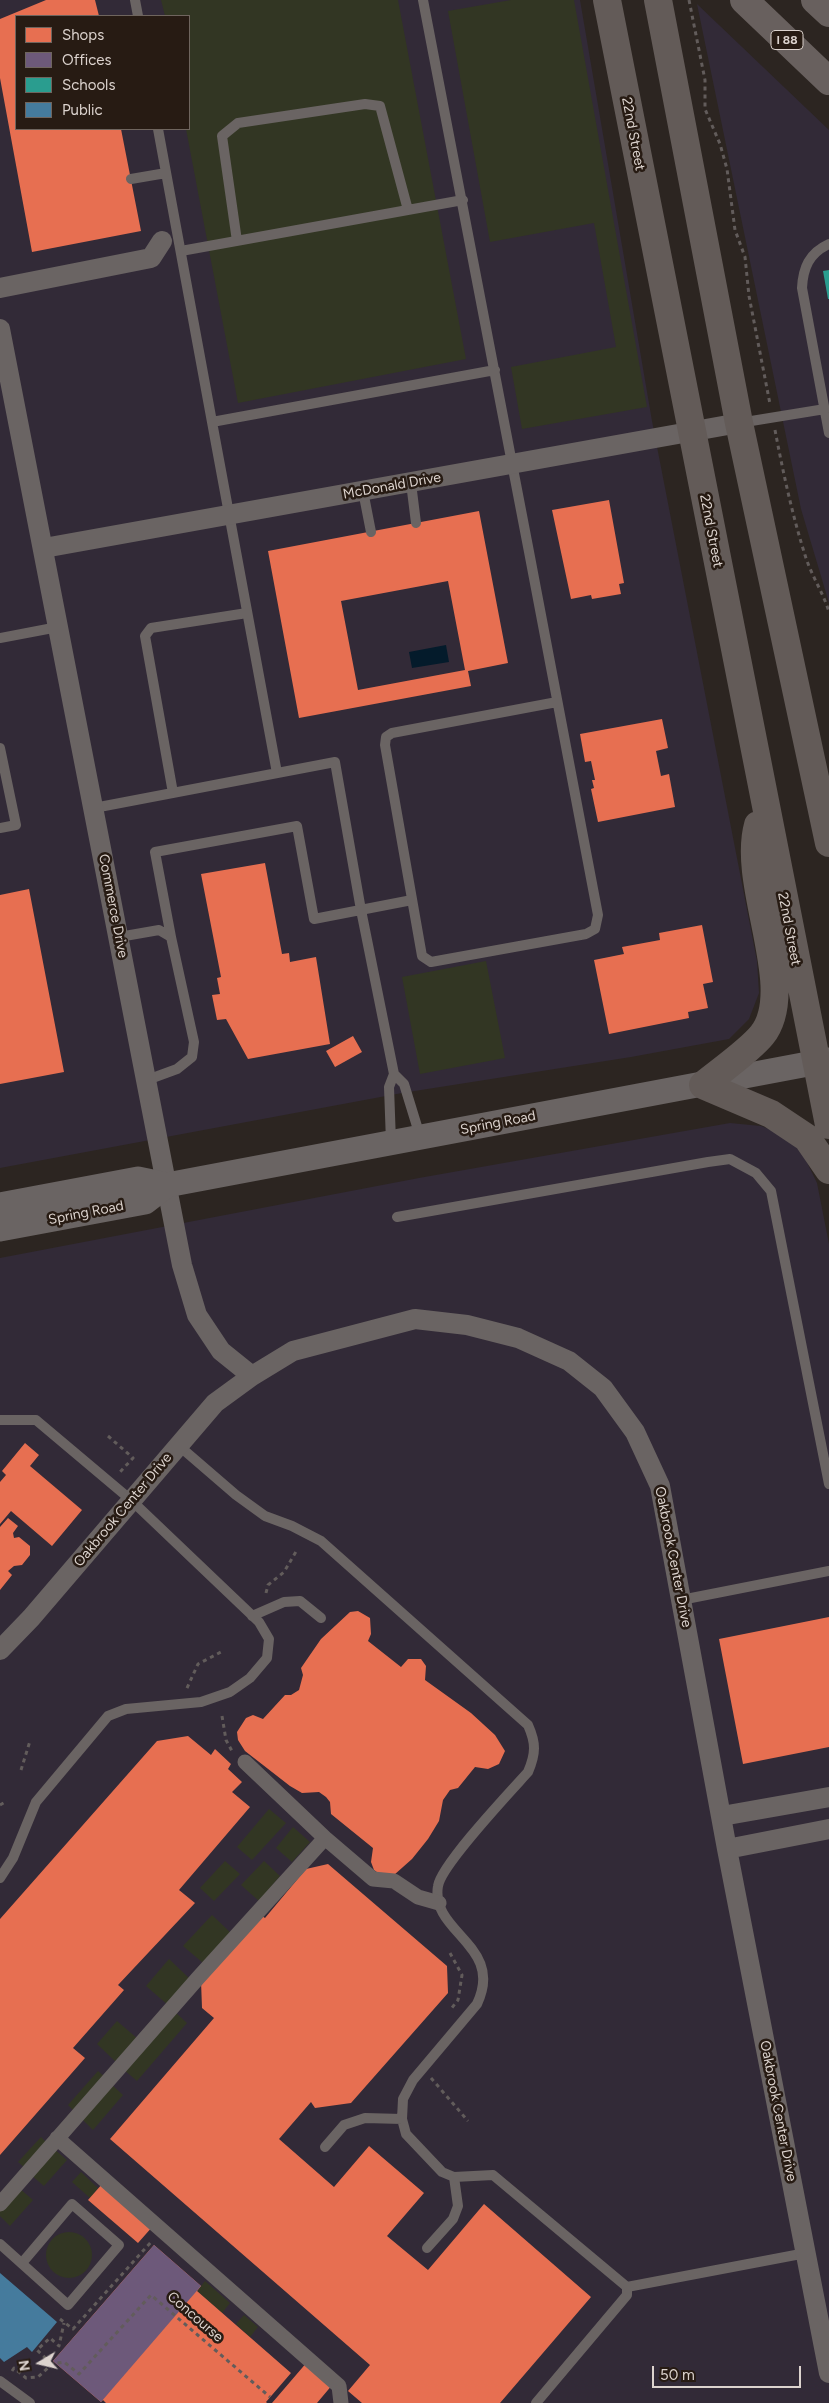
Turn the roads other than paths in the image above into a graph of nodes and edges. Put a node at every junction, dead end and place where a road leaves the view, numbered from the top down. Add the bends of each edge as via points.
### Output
1 (135, 0) edge
2 (422, 0) edge
3 (607, 0) edge
4 (658, 0) edge
5 (744, 0) edge
6 (815, 0) edge
7 (829, 13) edge
8 (138, 15) edge
9 (829, 81) edge
10 (158, 130) edge
11 (166, 173) junction
12 (131, 179) dead end
13 (462, 200) junction
14 (408, 210) junction
15 (170, 240) junction
16 (237, 241) junction
17 (829, 244) edge
18 (181, 251) junction
19 (0, 288) edge
20 (0, 329) edge
21 (4, 369) edge
22 (495, 370) junction
23 (824, 408) junction
24 (212, 422) junction
25 (740, 423) junction
26 (692, 432) junction
27 (829, 432) edge
28 (511, 464) junction
29 (411, 483) junction
30 (363, 491) junction
31 (229, 515) junction
32 (416, 523) dead end
33 (371, 532) dead end
34 (44, 548) junction
35 (247, 614) junction
36 (58, 627) junction
37 (0, 638) edge
38 (557, 702) junction
39 (0, 748) edge
40 (277, 773) junction
41 (172, 793) junction
42 (764, 804) junction
43 (94, 808) junction
44 (0, 828) edge
45 (829, 843) edge
46 (412, 900) junction
47 (360, 910) junction
48 (119, 937) junction
49 (170, 937) junction
50 (822, 1061) edge
51 (394, 1074) junction
52 (147, 1080) junction
53 (703, 1085) junction
54 (829, 1125) edge
55 (420, 1137) junction
56 (391, 1143) junction
57 (829, 1170) edge
58 (167, 1185) junction
59 (0, 1205) edge
60 (397, 1217) dead end
61 (0, 1229) edge
62 (252, 1376) junction
63 (0, 1420) edge
64 (178, 1445) junction
65 (829, 1484) edge
66 (131, 1500) junction
67 (829, 1571) edge
68 (681, 1600) junction
69 (252, 1616) junction
70 (322, 1618) dead end
71 (0, 1650) edge
72 (245, 1762) road end
73 (829, 1797) edge
74 (722, 1816) junction
75 (829, 1829) edge
76 (325, 1838) junction
77 (727, 1849) junction
78 (0, 1878) edge
79 (439, 1903) junction
80 (402, 2119) junction
81 (57, 2138) junction
82 (325, 2147) dead end
83 (454, 2178) junction
84 (0, 2204) edge
85 (0, 2244) edge
86 (427, 2248) dead end
87 (806, 2254) junction
88 (22, 2263) junction
89 (627, 2286) junction
90 (829, 2373) edge
91 (2, 2382) edge
92 (30, 2403) edge
93 (340, 2403) edge
94 (536, 2403) edge

1 - 8 lane
2 - 13 lane
3 - 26 main road, 22nd Street
4 - 25 main road
5 - 9 highway, I 88
6 - 7 highway
10 - 11 lane
11 - 12 lane
11 - 15 lane
13 - 14 lane
13 - 22 lane
14 - 16 lane
14 - 16 lane via 380,106 365,104 238,123 222,136
15 - 18 lane
15 - 19 street via 151,258
16 - 18 lane
17 - 23 lane via 803,269 802,288
18 - 24 lane
20 - 21 street
21 - 34 street, Commerce Drive
22 - 24 lane
22 - 28 lane
23 - 25 lane
23 - 27 lane
24 - 31 lane
25 - 26 street, McDonald Drive
25 - 45 main road
26 - 28 street, McDonald Drive
26 - 42 main road, 22nd Street
28 - 29 street, McDonald Drive
28 - 38 lane
29 - 30 street, McDonald Drive
29 - 32 lane
30 - 31 street, McDonald Drive
30 - 33 lane
31 - 34 street, McDonald Drive
31 - 35 lane
34 - 36 street, Commerce Drive
35 - 40 lane
35 - 41 lane via 146,631
36 - 37 lane
36 - 43 street, Commerce Drive
38 - 46 lane via 392,733 386,738
38 - 46 lane via 598,915 595,929 586,934 432,962 422,956
39 - 44 lane via 16,825
40 - 41 lane
40 - 47 lane via 335,762
41 - 43 lane
42 - 50 main road, 22nd Street
42 - 53 main road via 755,836 757,889 773,967 775,997 771,1016 761,1037
43 - 48 street, Commerce Drive
46 - 47 lane
47 - 49 lane via 314,919 296,826 155,852
47 - 51 lane
48 - 49 lane via 159,930
48 - 52 street, Commerce Drive
49 - 52 lane via 194,1042 192,1057 177,1069
50 - 53 street, Spring Road
50 - 54 main road, 22nd Street
51 - 55 lane via 404,1084
51 - 56 lane via 389,1087
52 - 58 street, Commerce Drive
53 - 55 street, Spring Road
53 - 57 main road via 771,1114 807,1138
55 - 56 street, Spring Road
56 - 58 street, Spring Road
58 - 59 street, Spring Road via 138,1179
58 - 61 street, Spring Road via 145,1202
58 - 62 street via 182,1265 197,1315 221,1351
60 - 65 lane via 730,1159 756,1173 771,1191
62 - 64 street, Oakbrook Center Drive via 215,1403
62 - 68 street, Oakbrook Center Drive via 293,1351 415,1319 467,1325 518,1338 569,1361 603,1388 635,1432 660,1486
63 - 66 lane via 36,1420
64 - 66 street, Oakbrook Center Drive
64 - 79 lane via 265,1516 321,1541 528,1725 535,1741 535,1755 528,1772 455,1857 438,1885
66 - 69 lane
66 - 71 street, Oakbrook Center Drive
67 - 68 lane
68 - 74 street, Oakbrook Center Drive
69 - 70 lane via 284,1602 300,1601
69 - 78 lane via 269,1639 267,1658 250,1678 230,1692 201,1702 126,1709 108,1716 36,1802 13,1858
72 - 76 street
73 - 74 street
74 - 77 street, Oakbrook Center Drive
75 - 77 street
76 - 79 street via 373,1879 394,1881 418,1897
76 - 81 street
77 - 87 street, Oakbrook Center Drive
79 - 80 lane via 447,1920 480,1959 484,1991 478,2004 413,2080 403,2099
80 - 82 lane via 365,2118 344,2124
80 - 83 lane via 406,2134 417,2148 442,2172
81 - 84 street
81 - 93 street via 339,2386
83 - 86 lane via 458,2206 453,2219
83 - 89 lane via 493,2174
85 - 88 lane
87 - 89 lane
87 - 90 street, Oakbrook Center Drive
88 - 88 lane via 68,2305 119,2245 72,2204
89 - 94 lane via 627,2295
91 - 92 lane

